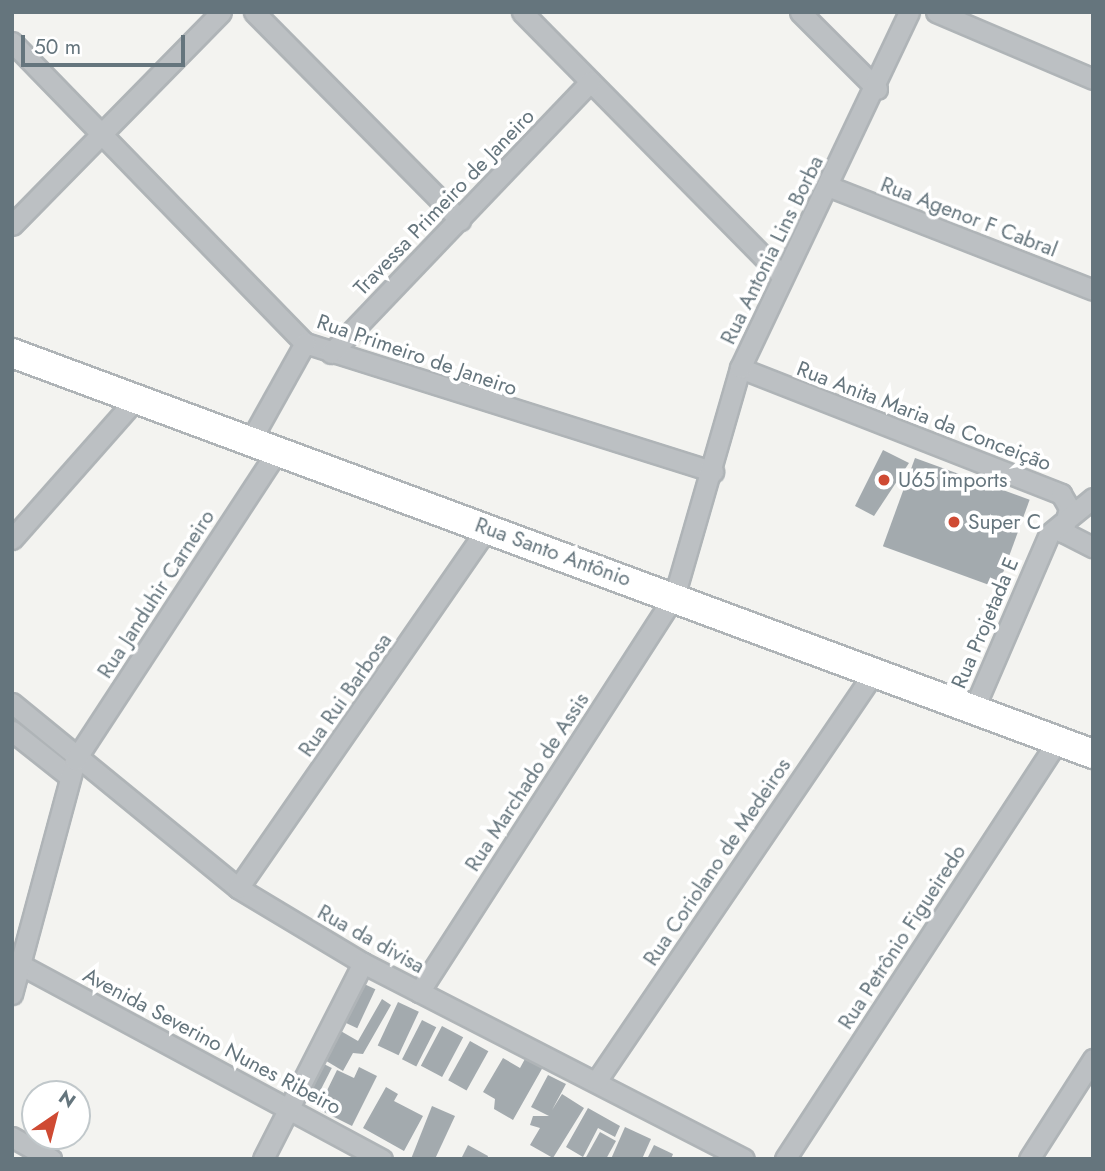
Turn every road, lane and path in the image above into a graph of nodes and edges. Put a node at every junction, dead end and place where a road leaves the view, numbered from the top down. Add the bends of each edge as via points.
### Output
1 (221, 12) edge
2 (254, 12) edge
3 (522, 12) edge
4 (800, 12) edge
5 (909, 12) edge
6 (936, 12) edge
7 (12, 42) edge
8 (1093, 79) edge
9 (590, 82) junction
10 (877, 89) junction
11 (99, 131) junction
12 (828, 186) junction
13 (460, 220) junction
14 (12, 225) edge
15 (780, 274) junction
16 (1093, 290) edge
17 (305, 343) junction
18 (12, 353) edge
19 (331, 353) junction
20 (740, 368) junction
21 (135, 400) junction
22 (249, 443) junction
23 (276, 453) junction
24 (713, 472) junction
25 (1093, 498) edge
26 (1065, 519) junction
27 (488, 527) junction
28 (12, 539) edge
29 (1093, 547) edge
30 (674, 597) junction
31 (876, 669) junction
32 (12, 703) edge
33 (975, 706) junction
34 (12, 731) edge
35 (1058, 740) junction
36 (1093, 754) edge
37 (72, 769) junction
38 (238, 888) junction
39 (363, 963) junction
40 (20, 965) junction
41 (419, 992) junction
42 (12, 994) edge
43 (1093, 1059) edge
44 (597, 1080) junction
45 (291, 1109) junction
46 (12, 1137) edge
47 (51, 1159) edge
48 (263, 1159) edge
49 (382, 1159) edge
50 (744, 1159) edge
51 (785, 1159) edge
52 (1029, 1159) edge

1 - 11 street
2 - 13 street
3 - 9 street
4 - 10 street
5 - 10 street, Rua Antonia Lins Borba
6 - 8 street
7 - 11 street, Rua Primeiro de Janeiro
9 - 13 street, Travessa Primeiro de Janeiro
9 - 15 street
10 - 12 street, Rua Antonia Lins Borba
11 - 14 street
11 - 17 street, Rua Primeiro de Janeiro
12 - 15 street, Rua Antonia Lins Borba
12 - 16 street, Rua Agenor F Cabral
13 - 19 street, Travessa Primeiro de Janeiro
15 - 20 street, Rua Antonia Lins Borba
17 - 19 street, Rua Primeiro de Janeiro
17 - 22 street
18 - 21 main road, Rua Santo Antônio
19 - 24 street, Rua Primeiro de Janeiro
20 - 24 street, Rua Antonia Lins Borba
20 - 26 street, Rua Anita Maria da Conceição via 1061,494 1069,508
21 - 22 main road, Rua Santo Antônio
21 - 28 street
22 - 23 main road, Rua Santo Antônio
23 - 27 main road, Rua Santo Antônio
23 - 37 street, Rua Janduhir Carneiro
24 - 30 street, Rua Antonia Lins Borba
25 - 26 street, Rua Projetada E
26 - 29 street, Rua Anita Maria da Conceição via 1063,532
26 - 33 street, Rua Projetada E via 1049,534
27 - 30 main road, Rua Santo Antônio
27 - 38 street, Rua Rui Barbosa
30 - 31 main road, Rua Santo Antônio
30 - 41 street, Rua Marchado de Assis
31 - 33 main road, Rua Santo Antônio
31 - 44 street, Rua Coriolano de Medeiros
32 - 37 street, Rua da divisa
33 - 35 main road, Rua Santo Antônio
34 - 37 street
35 - 36 main road, Rua Santo Antônio
35 - 51 street, Rua Petrônio Figueiredo
37 - 38 street, Rua da divisa
37 - 40 street, Rua Janduhir Carneiro
38 - 39 street, Rua da divisa
39 - 41 street, Rua da divisa
39 - 45 street
40 - 42 street, Rua Janduhir Carneiro
40 - 45 street, Avenida Severino Nunes Ribeiro
41 - 44 street, Rua da divisa
43 - 52 street
44 - 50 street, Rua da divisa
45 - 48 street
45 - 49 street, Avenida Severino Nunes Ribeiro
46 - 47 street

